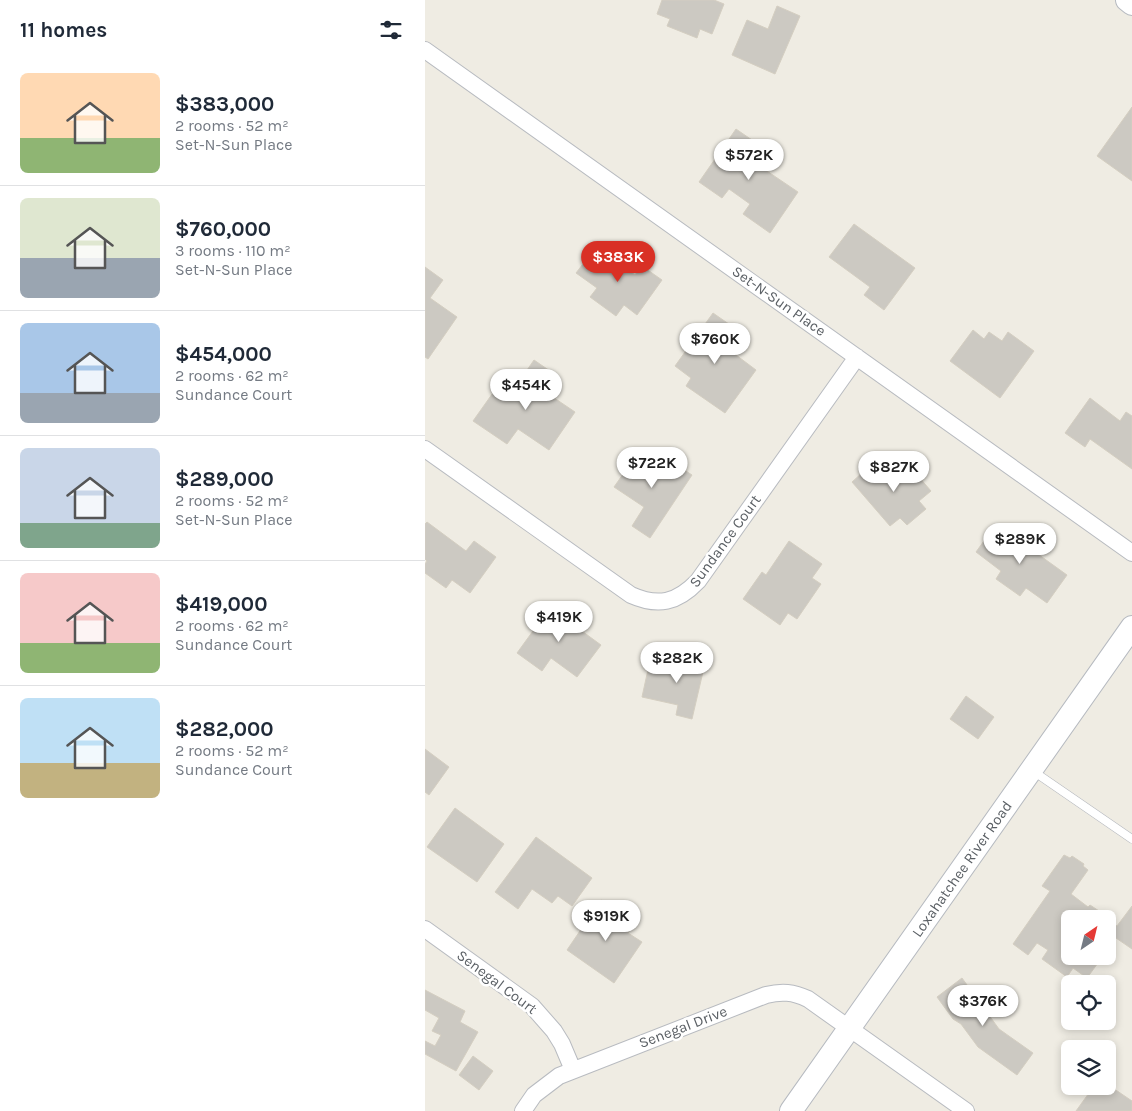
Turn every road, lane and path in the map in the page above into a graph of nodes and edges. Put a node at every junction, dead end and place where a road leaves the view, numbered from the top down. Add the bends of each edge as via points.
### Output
1 (1127, 0) edge
2 (1132, 4) edge
3 (425, 50) edge
4 (857, 357) junction
5 (425, 449) edge
6 (1132, 553) edge
7 (1132, 627) edge
8 (1031, 770) junction
9 (1132, 839) edge
10 (425, 929) edge
11 (849, 1028) junction
12 (573, 1070) junction
13 (523, 1111) edge
14 (791, 1111) edge
15 (966, 1111) edge

1 - 2 street
3 - 4 street, Set-N-Sun Place
4 - 5 street, Sundance Court via 698,581 675,599 645,601 631,595
4 - 6 street, Set-N-Sun Place
7 - 8 street, Loxahatchee River Road
8 - 9 lane
8 - 11 street, Loxahatchee River Road
10 - 12 street, Senegal Court via 532,1006 562,1044
11 - 12 street, Senegal Drive via 808,999 794,993 779,992
11 - 14 street, Loxahatchee River Road
11 - 15 street, Senegal Drive
12 - 13 street, Senegal Drive via 546,1085

